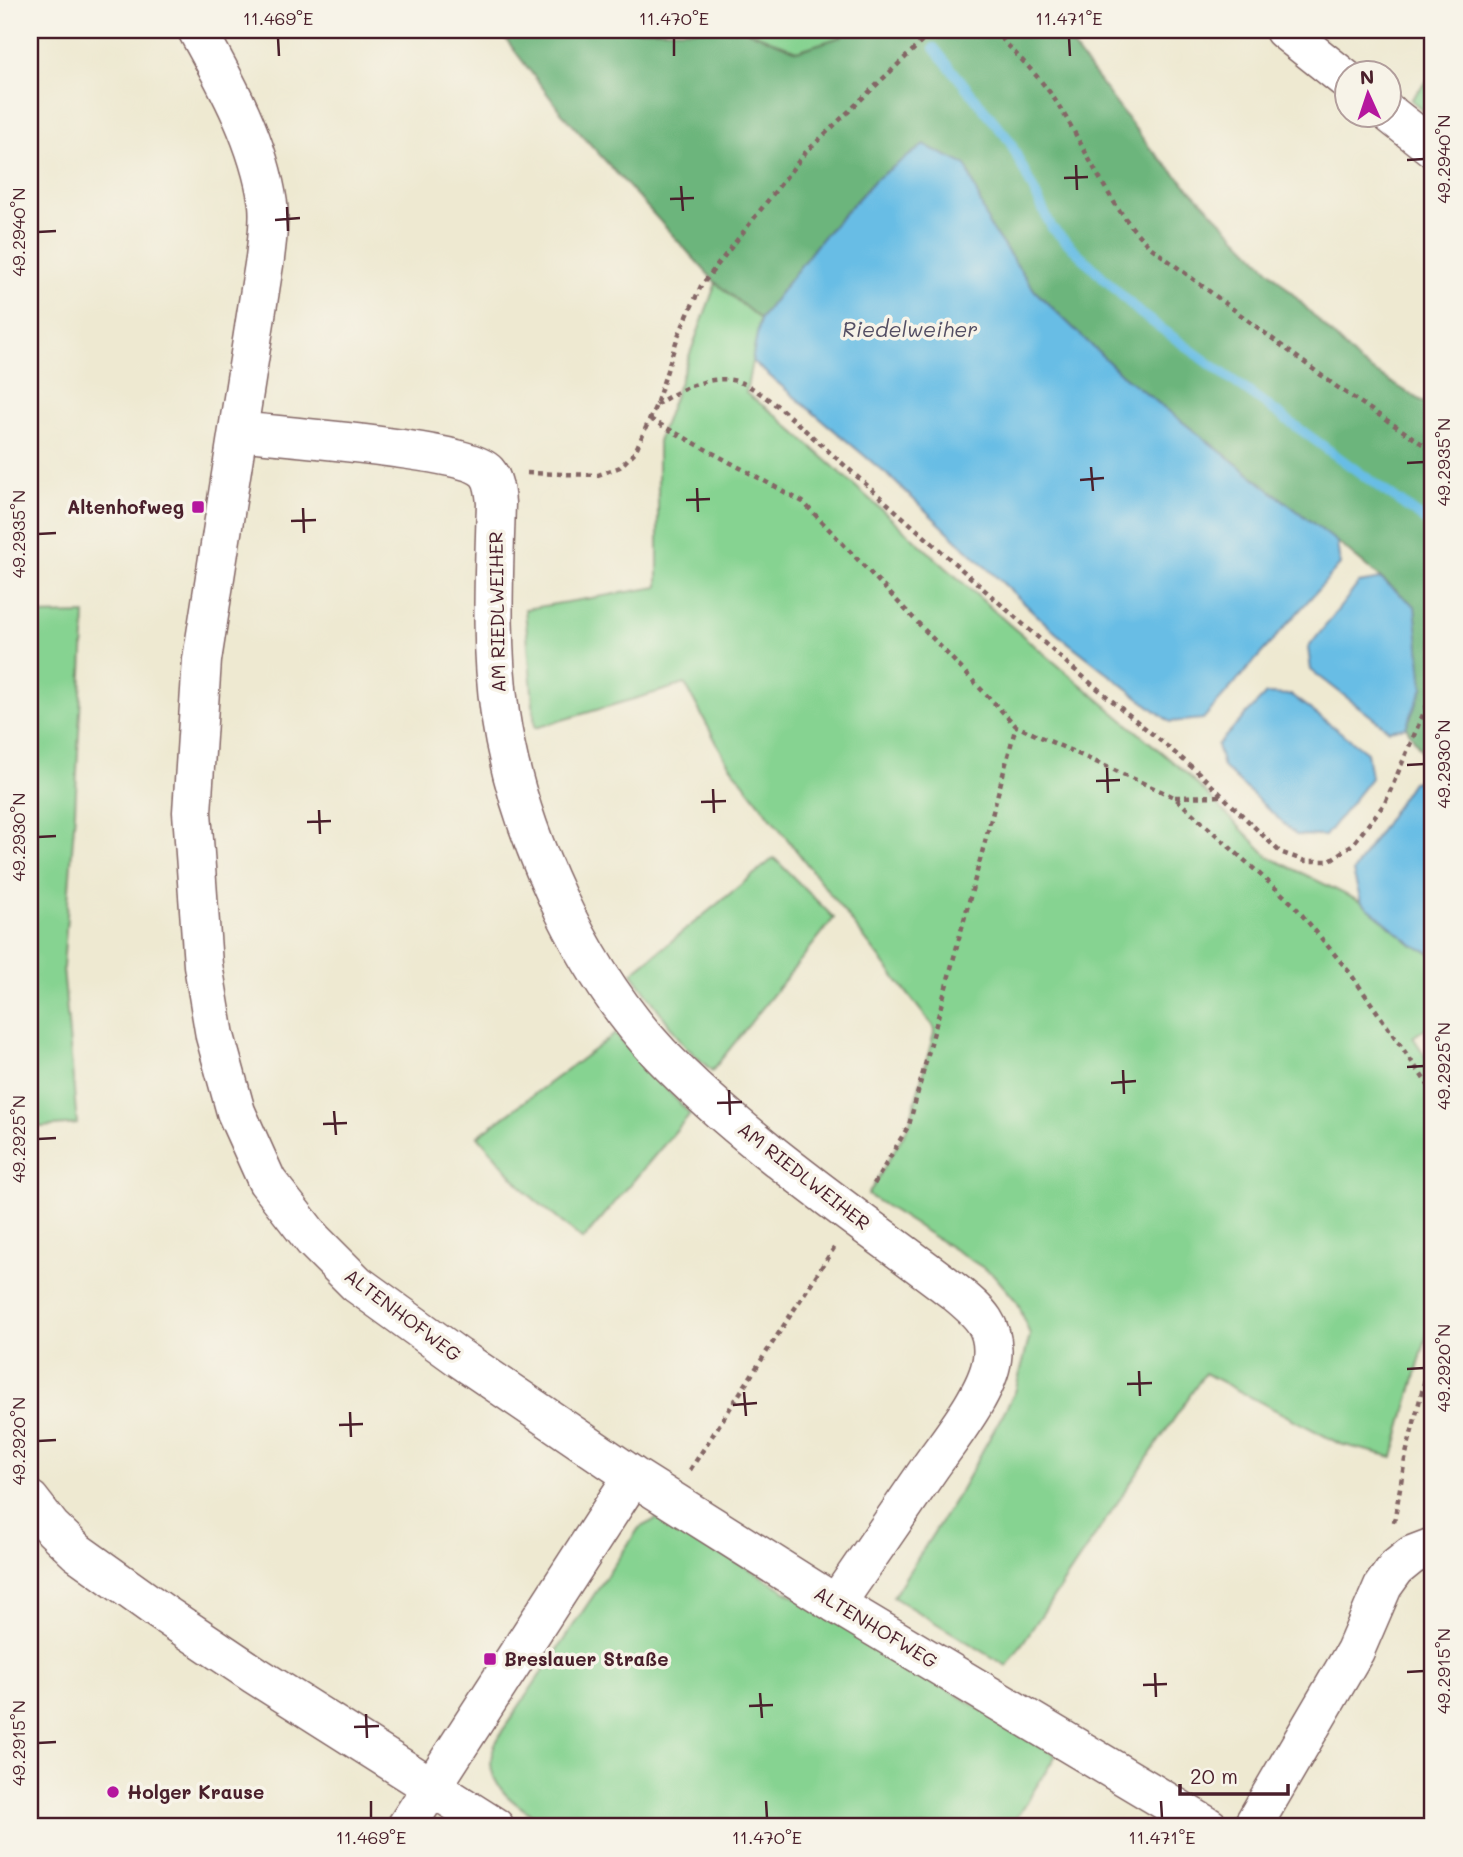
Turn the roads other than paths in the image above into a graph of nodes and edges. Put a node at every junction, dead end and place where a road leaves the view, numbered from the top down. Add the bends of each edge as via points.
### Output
1 (197, 30) edge
2 (1284, 30) edge
3 (1334, 70) edge
4 (1404, 125) edge
5 (1433, 148) edge
6 (238, 431) junction
7 (634, 1476) junction
8 (37, 1525) edge
9 (1433, 1547) edge
10 (836, 1604) junction
11 (432, 1787) junction
12 (406, 1827) edge
13 (495, 1827) edge
14 (1209, 1827) edge
15 (1252, 1827) edge

1 - 6 street, ALTENHOFWEG via 242,116 268,204
2 - 3 street
4 - 5 street
6 - 7 street, ALTENHOFWEG via 202,660 192,812 202,965 215,1037 236,1112 267,1181 313,1240 357,1284
6 - 10 street, AM RIEDLWEIHER via 440,455 475,464 488,473 496,503 495,670 512,772 532,837 569,921 604,982 661,1054 721,1111 981,1313 991,1332 992,1360 967,1415
7 - 10 street, ALTENHOFWEG
7 - 11 street
8 - 11 street via 255,1675
9 - 15 street via 1412,1555 1383,1586 1355,1651
10 - 14 street, ALTENHOFWEG
11 - 12 street
11 - 13 street

